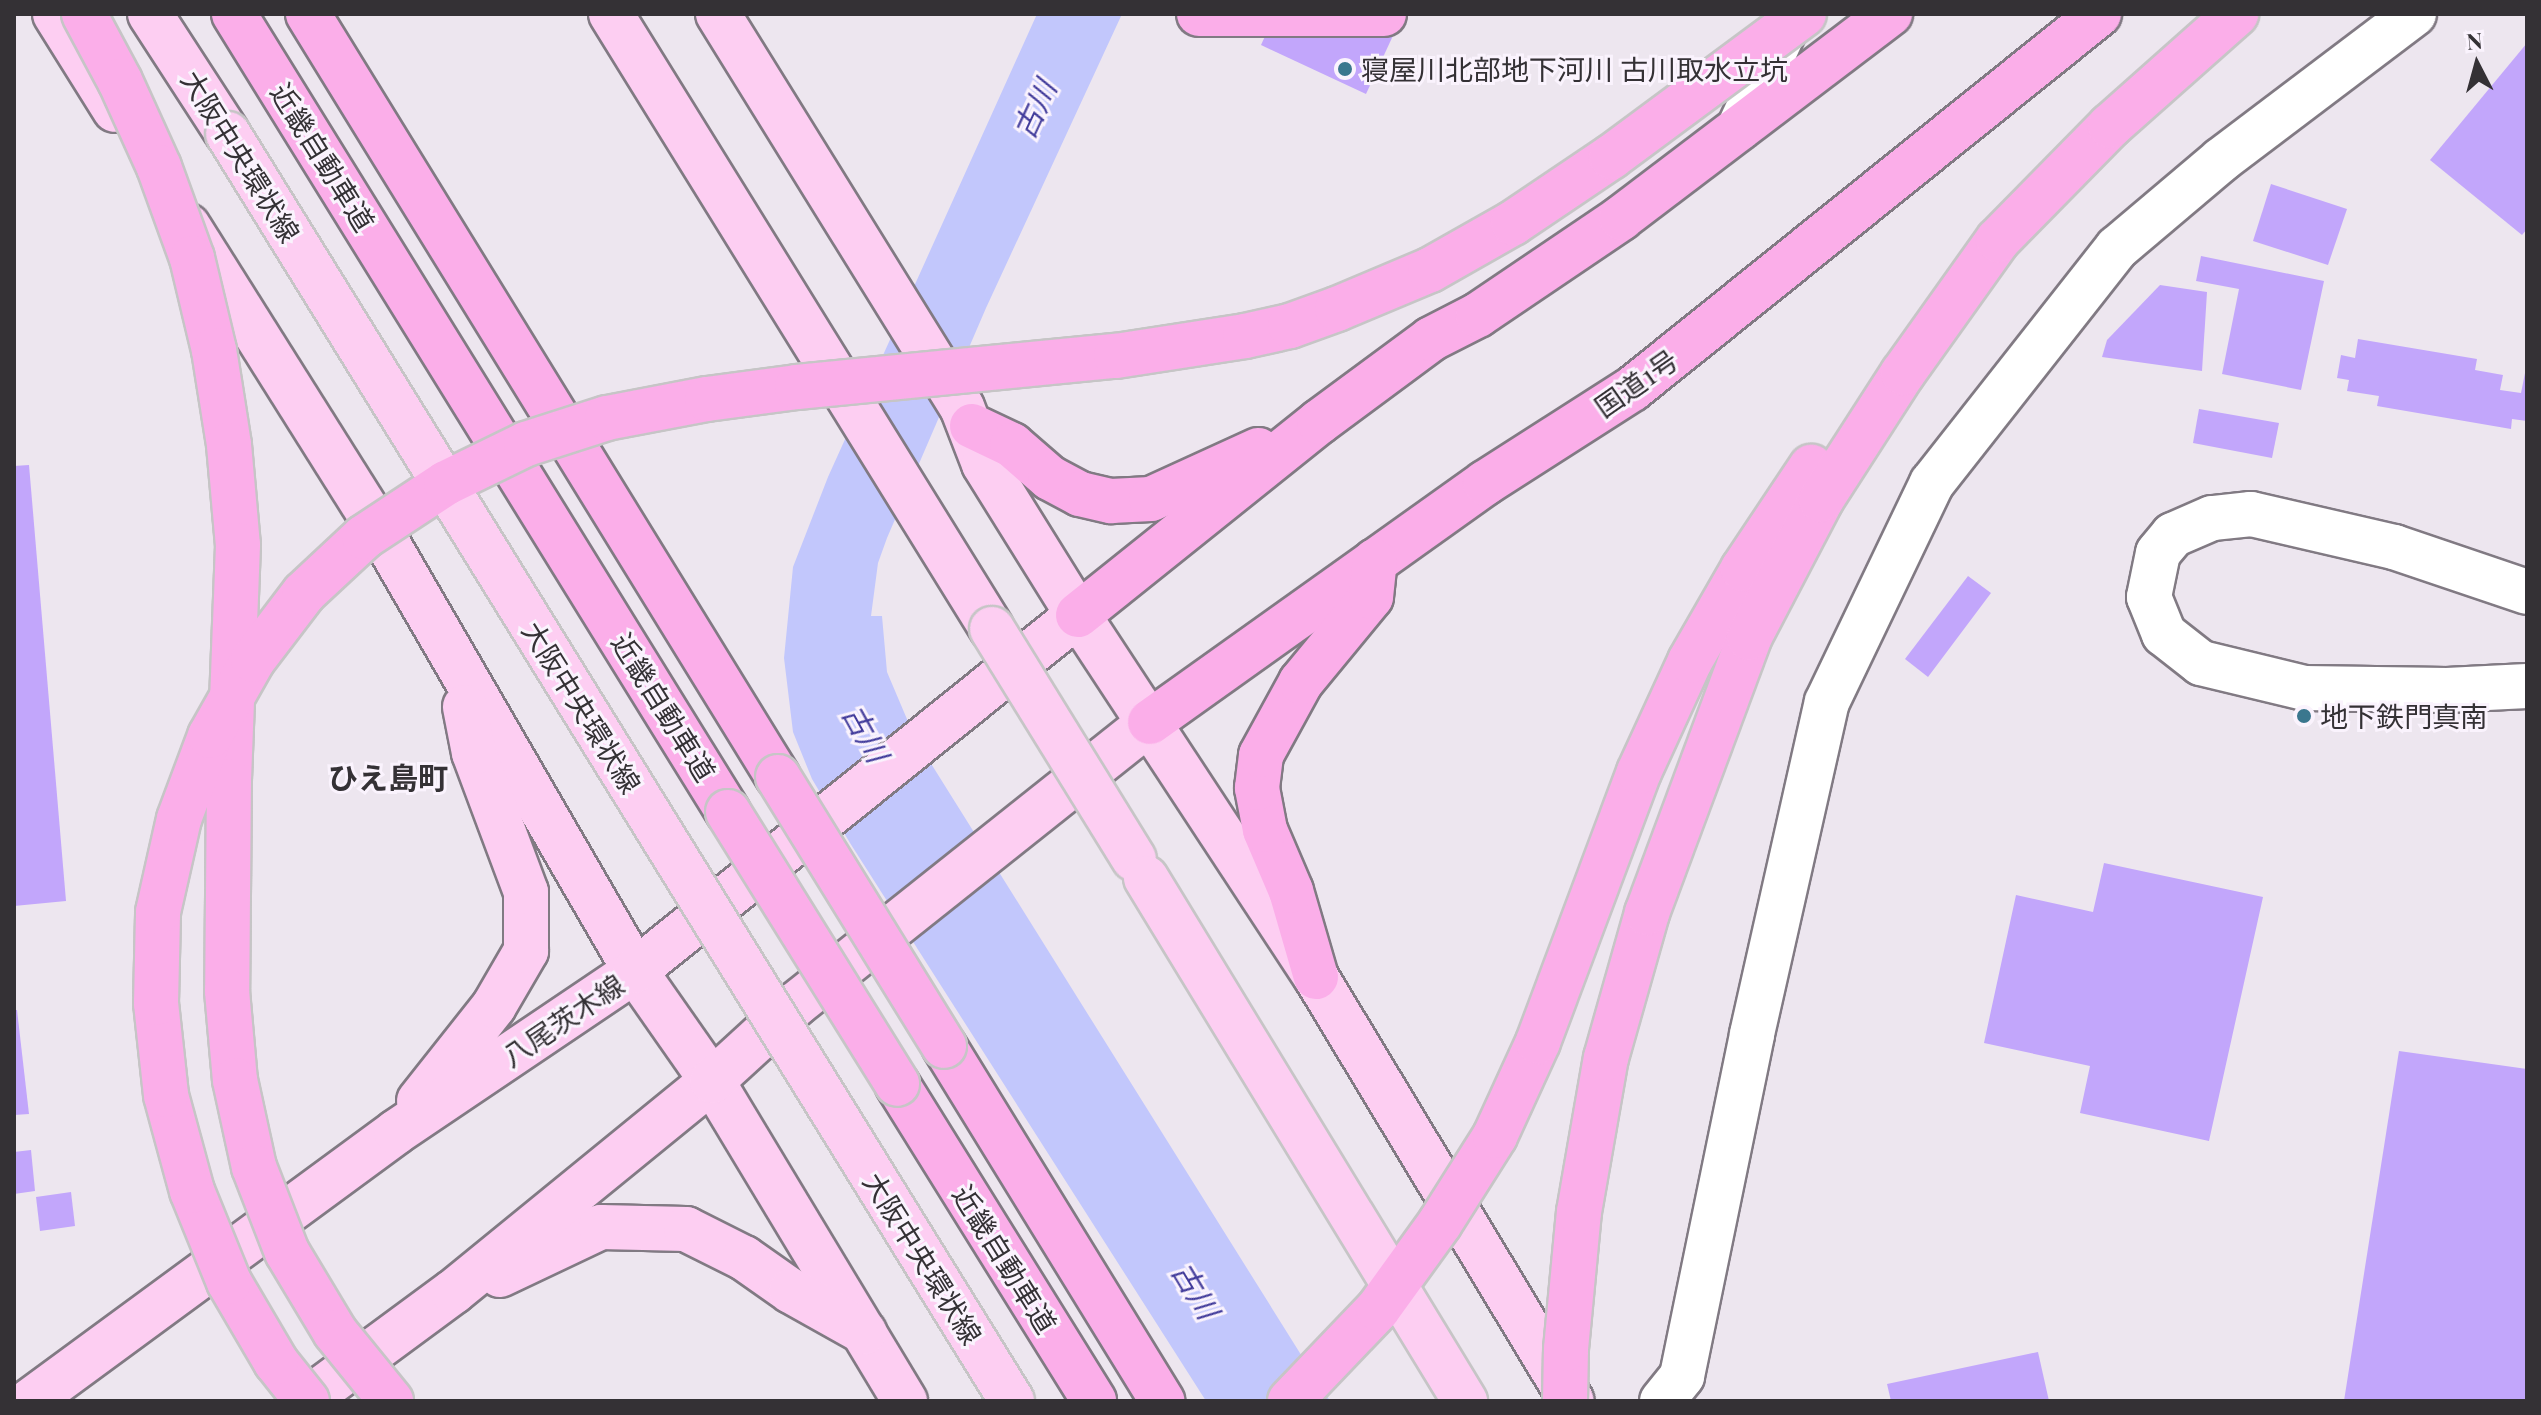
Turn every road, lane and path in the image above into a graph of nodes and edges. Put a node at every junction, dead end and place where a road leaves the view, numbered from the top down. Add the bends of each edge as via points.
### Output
1 (55, 14) edge
2 (84, 14) edge
3 (150, 14) edge
4 (234, 14) edge
5 (308, 14) edge
6 (611, 14) edge
7 (718, 14) edge
8 (1199, 14) edge
9 (1384, 14) edge
10 (1792, 14) edge
11 (1804, 14) edge
12 (1890, 14) edge
13 (2099, 14) edge
14 (2236, 14) edge
15 (2414, 14) edge
16 (1739, 128) junction
17 (1998, 240) junction
18 (967, 417) junction
19 (1319, 422) junction
20 (1375, 561) junction
21 (2527, 592) edge
22 (1078, 615) junction
23 (455, 663) junction
24 (2527, 686) edge
25 (1150, 722) junction
26 (635, 971) junction
27 (1316, 977) junction
28 (712, 1081) junction
29 (396, 1132) junction
30 (453, 1292) junction
31 (867, 1333) junction
32 (30, 1401) edge
33 (306, 1401) edge
34 (391, 1401) edge
35 (905, 1401) edge
36 (1012, 1401) edge
37 (1094, 1401) edge
38 (1162, 1401) edge
39 (1290, 1401) edge
40 (1465, 1401) edge
41 (1565, 1401) edge
42 (1572, 1401) edge
43 (1662, 1401) edge

1 - 23 main road via 385,539
2 - 34 highway, bridge via 159,167 192,258 227,431 238,545 227,991 235,1080 254,1167 287,1252 335,1332
3 - 36 main road, 大阪中央環状線, bridge
4 - 37 highway, 近畿自動車道, bridge
5 - 38 highway, bridge
6 - 40 main road, bridge
7 - 18 main road
8 - 9 highway
10 - 16 street
11 - 33 highway, bridge via 1513,223 1430,270 1337,309 1245,336 1116,356 767,391 607,418 526,444 446,483 354,546 304,593 253,660 210,736 179,819 158,912 156,1003 166,1095 192,1191 229,1282 276,1362
12 - 16 highway
13 - 20 highway, 国道1号 via 1632,389
14 - 17 highway, bridge via 2110,126
15 - 43 street via 2221,160 2117,248 1932,483 1827,702 1682,1376
16 - 19 highway via 1621,218 1478,315 1431,339
17 - 39 highway, bridge via 1894,357 1743,569 1690,661 1639,772 1538,1042 1495,1136 1378,1309
17 - 41 highway, bridge via 1821,500 1749,638 1698,769 1647,913 1606,1058 1579,1212
18 - 19 highway via 1012,445 1050,478 1080,494 1111,501 1151,499
18 - 22 main road via 984,464
19 - 22 highway
20 - 25 highway, 国道1号
20 - 27 highway via 1371,597 1301,682 1261,755 1257,788 1265,830 1291,891
21 - 24 street via 2394,547 2251,514 2212,518 2173,535 2158,553 2149,597 2164,634 2201,663 2304,688
22 - 25 main road
22 - 26 main road, 八尾茨木線
23 - 26 main road
23 - 29 main road via 474,753 526,892 526,951 494,1006
25 - 27 main road
25 - 28 main road via 796,1004
26 - 28 main road
26 - 29 main road, 八尾茨木線
27 - 42 main road
28 - 30 main road
28 - 31 main road
29 - 32 main road, 八尾茨木線
30 - 31 main road via 506,1274 601,1227 686,1229
30 - 33 main road
31 - 35 main road

